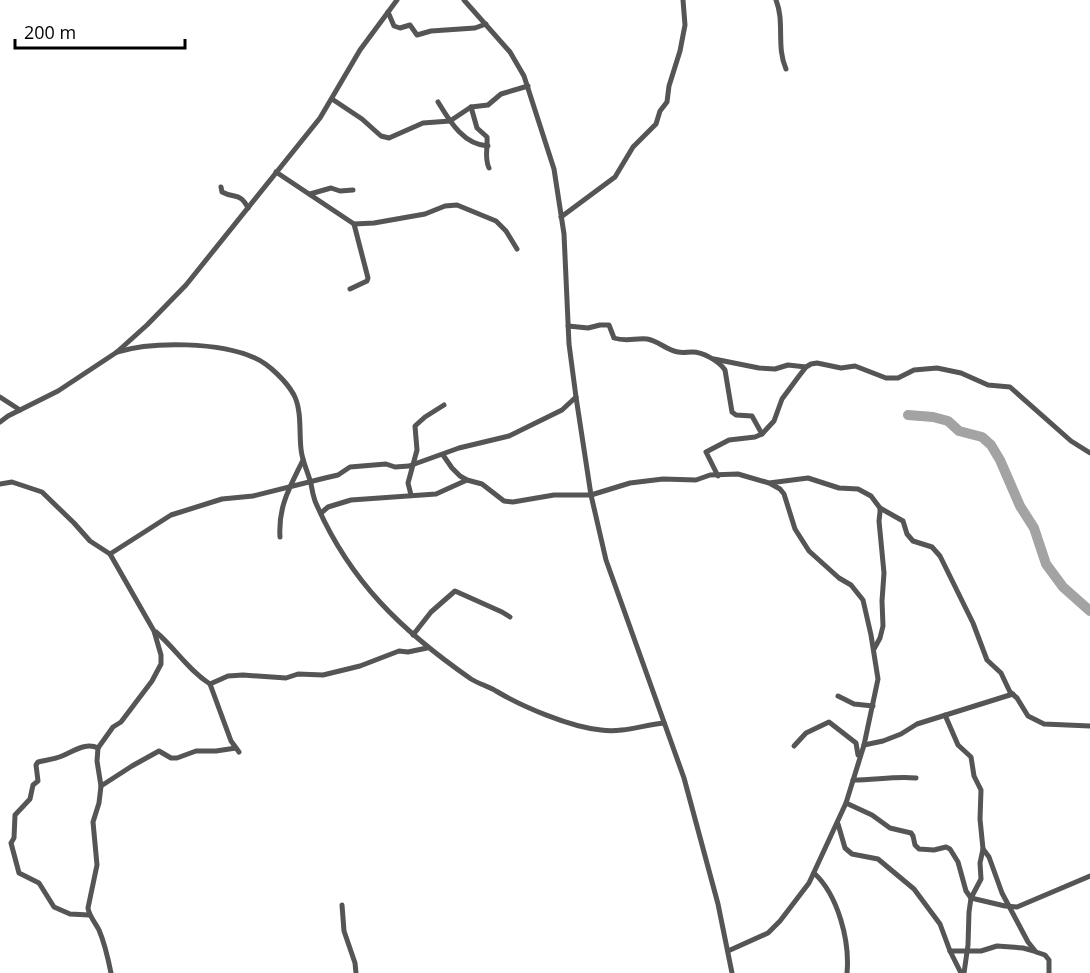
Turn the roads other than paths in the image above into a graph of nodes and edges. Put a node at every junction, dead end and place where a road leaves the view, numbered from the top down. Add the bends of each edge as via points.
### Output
1 (397, 0) edge
2 (464, 0) edge
3 (683, 0) edge
4 (776, 0) edge
5 (388, 12) junction
6 (486, 24) junction
7 (786, 69) dead end
8 (528, 86) junction
9 (332, 99) junction
10 (438, 102) dead end
11 (471, 107) junction
12 (450, 121) junction
13 (488, 146) junction
14 (489, 168) dead end
15 (276, 172) junction
16 (221, 187) dead end
17 (353, 190) dead end
18 (310, 194) junction
19 (248, 208) junction
20 (561, 217) junction
21 (354, 224) junction
22 (517, 249) dead end
23 (350, 289) dead end
24 (568, 326) junction
25 (117, 352) junction
26 (710, 358) junction
27 (806, 367) junction
28 (0, 397) edge
29 (576, 397) junction
30 (444, 405) dead end
31 (20, 411) junction
32 (0, 422) edge
33 (762, 434) junction
34 (1090, 453) edge
35 (443, 455) junction
36 (303, 460) junction
37 (414, 463) junction
38 (718, 476) junction
39 (467, 480) junction
40 (311, 482) junction
41 (769, 483) junction
42 (0, 484) edge
43 (289, 488) junction
44 (411, 495) junction
45 (591, 495) junction
46 (880, 508) junction
47 (321, 513) junction
48 (280, 537) dead end
49 (110, 554) junction
50 (510, 617) dead end
51 (154, 631) junction
52 (413, 635) junction
53 (427, 648) junction
54 (874, 648) junction
55 (210, 684) junction
56 (1013, 694) junction
57 (838, 696) dead end
58 (873, 706) junction
59 (945, 715) junction
60 (664, 723) junction
61 (1090, 726) edge
62 (866, 730) junction
63 (856, 743) junction
64 (864, 745) junction
65 (794, 746) dead end
66 (99, 748) junction
67 (858, 760) junction
68 (916, 778) dead end
69 (853, 780) junction
70 (101, 786) junction
71 (846, 803) junction
72 (838, 822) junction
73 (983, 849) junction
74 (814, 873) junction
75 (1090, 876) edge
76 (971, 898) junction
77 (342, 905) dead end
78 (1011, 907) junction
79 (89, 915) junction
80 (728, 951) junction
81 (950, 951) junction
82 (967, 951) junction
83 (1036, 952) junction
84 (111, 973) edge
85 (356, 973) edge
86 (732, 973) edge
87 (847, 973) edge
88 (962, 973) edge
89 (1049, 973) edge

1 - 5 street
2 - 6 street
3 - 20 street via 685,25 680,51 656,124 633,147 615,177
4 - 7 street
5 - 6 street via 394,26 410,26 417,35
5 - 9 street
6 - 8 street via 518,65
8 - 11 street via 501,94 488,105
8 - 20 street via 554,169
9 - 12 street via 385,137 423,123
9 - 15 street
10 - 12 street
11 - 12 street
11 - 13 street
12 - 13 street via 463,136
13 - 14 street via 485,159
15 - 18 street
15 - 19 street
16 - 19 street via 222,192 244,200
17 - 18 street via 331,188
18 - 21 street
19 - 25 street via 186,285
20 - 24 street
21 - 22 street via 457,205 496,221
21 - 23 street via 368,278
24 - 26 street via 588,328 605,324 614,338 658,341 675,352 695,352
24 - 29 street
25 - 31 street via 58,392
25 - 36 street via 132,347 179,345 233,351 257,359 294,395
26 - 27 street via 759,368
26 - 33 street via 725,370 732,412 752,416
27 - 33 street
27 - 34 street via 817,363 841,368 855,366 886,378 898,378 923,368 961,372 988,385 1010,387
28 - 31 street
29 - 35 street via 561,410 509,436
29 - 45 street
30 - 37 street via 415,426
31 - 32 street
33 - 38 street via 736,438 708,450 706,454
35 - 37 street
35 - 39 street
36 - 40 street
36 - 43 street
37 - 40 street via 403,467 357,465
37 - 44 street via 408,483
38 - 41 street via 744,474
38 - 45 street via 630,483
39 - 44 street via 436,494
39 - 45 street via 482,484 506,502
40 - 43 street
40 - 47 street
41 - 46 street via 808,478 839,488 858,489 871,496
41 - 54 street via 784,494 795,529 809,551 851,585 863,600
42 - 49 street via 12,482 42,492 90,541
43 - 48 street via 280,512
43 - 49 street via 222,499 171,515
44 - 47 street via 351,500
45 - 60 street via 606,560
46 - 54 street via 884,626
46 - 56 street via 903,521 913,541 932,547 940,556 987,660 1001,673
47 - 52 street via 361,582
49 - 51 street
50 - 52 street via 455,591
51 - 55 street
51 - 66 street via 161,664
52 - 53 street
53 - 55 street via 399,651 323,675 235,675
53 - 60 street via 479,684 580,726 608,731
54 - 58 street via 878,679
55 - 70 street via 238,750 196,751 177,758 159,751
56 - 59 street
56 - 61 street via 1028,716 1039,723
57 - 58 street via 854,704
58 - 62 street
59 - 64 street
59 - 73 street via 958,745 971,757 981,790
60 - 80 street via 698,826
62 - 63 street
62 - 64 street
63 - 65 street via 829,722 806,734
63 - 67 street
64 - 67 street
66 - 70 street
66 - 79 street via 90,745 38,762 38,781 30,799 15,815 12,843 19,873 39,883 54,907 70,914
67 - 69 street
68 - 69 street
69 - 71 street
70 - 79 street via 93,822 97,865
71 - 72 street
71 - 76 street via 890,828 910,833 919,849 950,849
72 - 74 street
72 - 81 street via 845,848 852,854 878,860 914,889 940,924
73 - 76 street via 981,879
73 - 78 street
74 - 80 street via 774,928
74 - 87 street via 837,908 845,939
75 - 78 street
76 - 78 street
76 - 82 street
77 - 85 street via 344,931
78 - 83 street
79 - 84 street via 99,929
80 - 86 street
81 - 82 street
81 - 88 street
82 - 83 street via 1008,947
82 - 88 street
83 - 89 street via 1049,960

